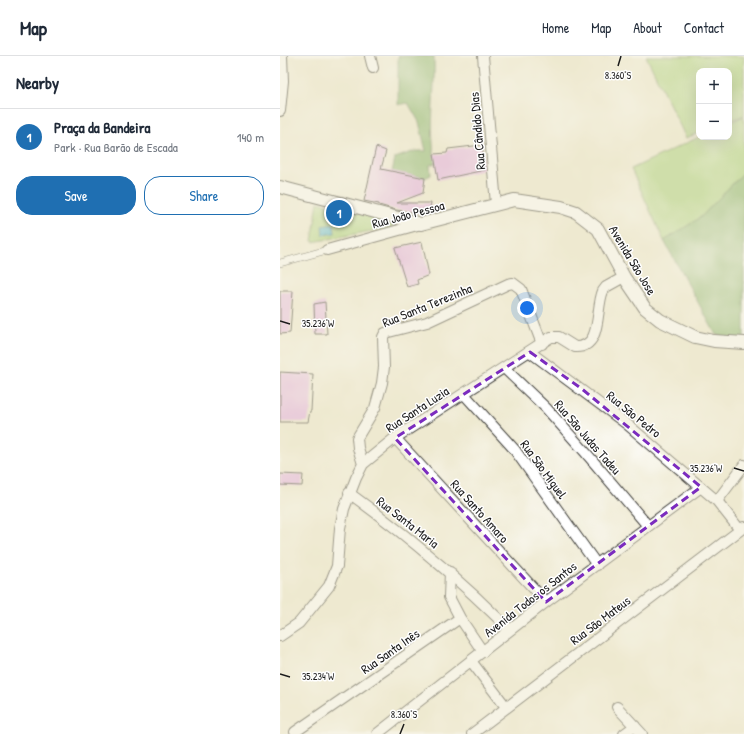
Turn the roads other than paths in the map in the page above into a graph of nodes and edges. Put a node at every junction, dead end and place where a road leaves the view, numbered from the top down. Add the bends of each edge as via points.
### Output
1 (282, 56) edge
2 (370, 56) edge
3 (483, 56) edge
4 (373, 68) dead end
5 (280, 111) edge
6 (280, 187) edge
7 (496, 204) junction
8 (421, 224) junction
9 (327, 250) joint
10 (280, 263) edge
11 (624, 277) junction
12 (744, 343) edge
13 (542, 344) junction
14 (530, 352) junction
15 (504, 368) junction
16 (464, 394) junction
17 (396, 438) junction
18 (363, 464) junction
19 (744, 465) edge
20 (701, 486) junction
21 (349, 493) junction
22 (717, 501) junction
23 (648, 526) junction
24 (742, 528) edge
25 (597, 565) junction
26 (450, 572) junction
27 (546, 602) junction
28 (460, 618) junction
29 (510, 630) junction
30 (280, 636) edge
31 (483, 652) junction
32 (472, 661) junction
33 (506, 707) junction
34 (617, 707) dead end
35 (635, 726) junction
36 (295, 732) dead end
37 (377, 734) edge
38 (472, 734) edge
39 (624, 734) edge
40 (642, 734) edge

1 - 5 street
2 - 4 street
3 - 7 street, Rua Cândido Dias
6 - 8 street
7 - 8 street, Rua João Pessoa
7 - 11 street, Avenida São Jose via 514,200 561,207 576,212 598,230
8 - 9 street, Rua João Pessoa
9 - 10 street, Rua João Pessoa
11 - 12 street, Avenida São Jose via 645,308 678,330 714,341
11 - 13 street, Rua Santa Luzia via 603,291 594,334 589,342 574,347 557,336
13 - 14 street, Rua Santa Luzia
13 - 18 street, Rua Santa Terezinha via 519,286 513,283 427,322 385,333 382,383 375,408 357,438
14 - 15 street, Rua Santa Luzia
14 - 20 street, Rua São Pedro via 628,425
15 - 16 street, Rua Santa Luzia
15 - 23 street, Rua São Judas Tadeu via 546,408
16 - 17 street, Rua Santa Luzia
16 - 25 street, Rua São Miguel via 514,449
17 - 18 street, Rua Santa Luzia
17 - 27 street, Rua Santo Amaro
18 - 21 street, Rua Santa Luzia
19 - 22 street
20 - 22 street, Rua São Pedro
20 - 23 street, Avenida Todos os Santos
21 - 26 street, Rua Santa Maria
21 - 30 street, Rua Santa Luzia via 340,528 337,566 330,586 299,623
22 - 24 street
23 - 25 street, Avenida Todos os Santos
24 - 33 street, Rua São Mateus
25 - 27 street, Avenida Todos os Santos
26 - 28 street via 450,597
26 - 29 street, Rua Santa Maria
27 - 29 street, Avenida Todos os Santos
28 - 31 street
28 - 36 street, Rua Santa Inês
29 - 31 street, Avenida Todos os Santos
31 - 32 street, Avenida Todos os Santos
32 - 33 street
32 - 37 street, Avenida Todos os Santos
33 - 38 street, Rua São Mateus
34 - 35 street
35 - 39 street
35 - 40 street

